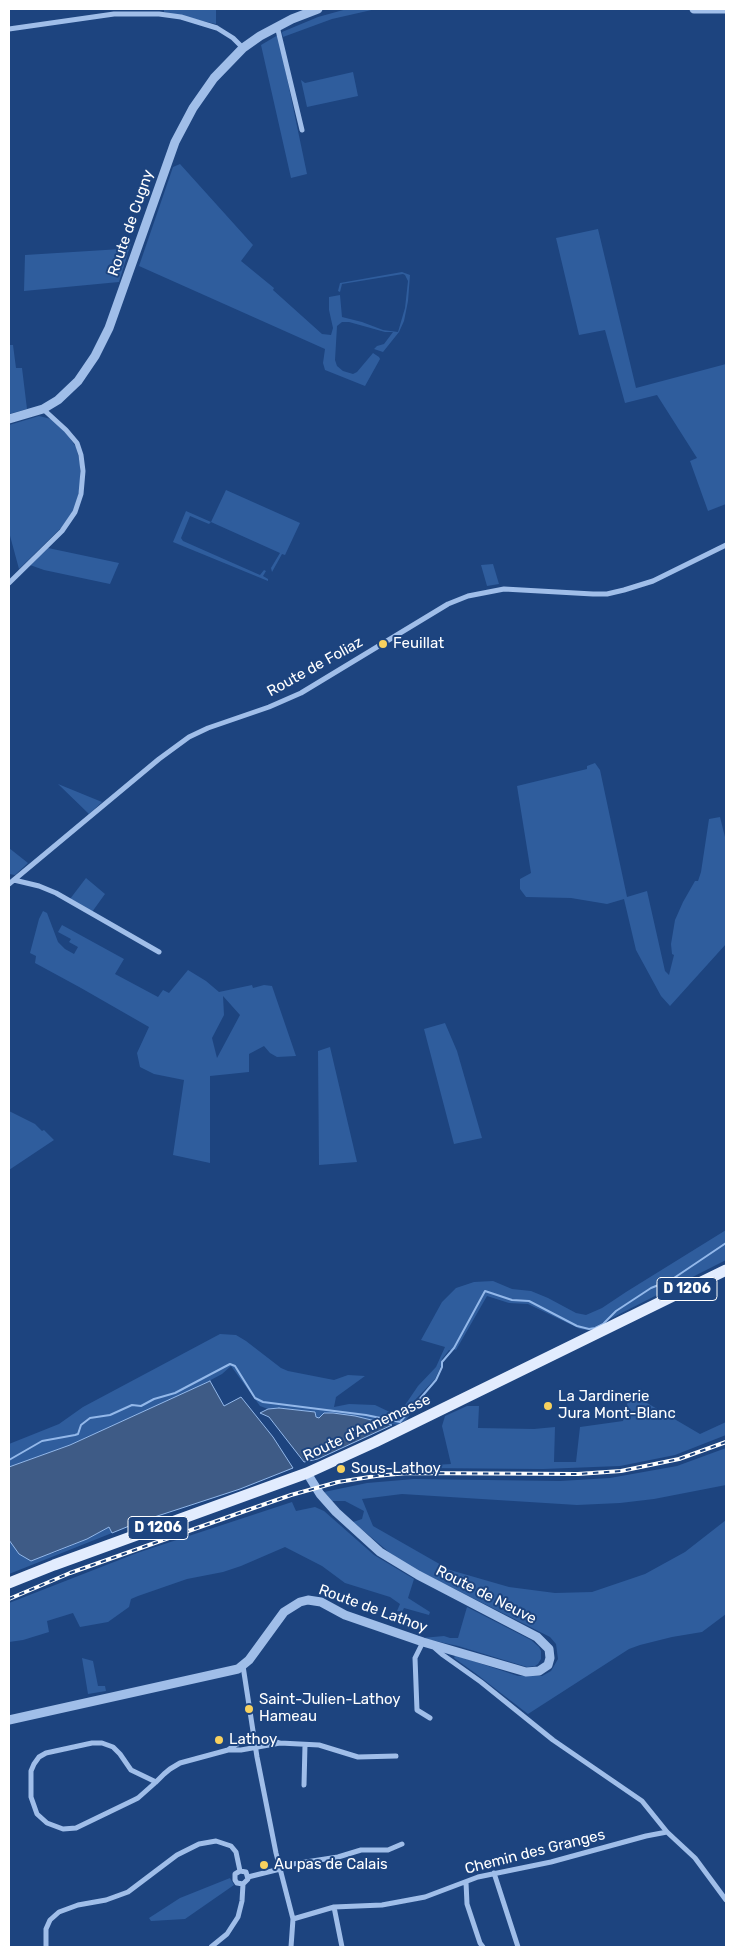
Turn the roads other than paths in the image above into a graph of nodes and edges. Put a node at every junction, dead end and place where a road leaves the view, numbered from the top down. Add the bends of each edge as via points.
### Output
1 (318, 9) edge
2 (694, 9) edge
3 (725, 9) edge
4 (277, 26) junction
5 (9, 29) edge
6 (243, 48) junction
7 (302, 130) dead end
8 (43, 409) junction
9 (9, 419) edge
10 (726, 545) edge
11 (9, 583) edge
12 (14, 880) junction
13 (9, 884) edge
14 (160, 952) dead end
15 (726, 1270) edge
16 (308, 1473) junction
17 (9, 1583) edge
18 (427, 1643) junction
19 (243, 1666) junction
20 (430, 1718) dead end
21 (9, 1720) edge
22 (253, 1739) junction
23 (280, 1743) junction
24 (305, 1745) junction
25 (255, 1747) junction
26 (228, 1750) junction
27 (396, 1756) dead end
28 (156, 1782) junction
29 (304, 1785) dead end
30 (667, 1832) junction
31 (402, 1844) dead end
32 (280, 1868) junction
33 (240, 1871) junction
34 (494, 1874) junction
35 (248, 1877) junction
36 (466, 1882) junction
37 (243, 1884) junction
38 (726, 1900) edge
39 (334, 1907) junction
40 (293, 1919) junction
41 (46, 1947) edge
42 (211, 1947) edge
43 (291, 1947) edge
44 (342, 1947) edge
45 (483, 1947) edge
46 (518, 1947) edge

1 - 4 street, Route de Cugny
2 - 3 street
4 - 6 street, Route de Cugny
4 - 7 street
5 - 6 street via 114,14 159,14 217,28
6 - 8 street, Route de Cugny via 214,78 182,127 109,328 94,356 69,391
8 - 9 street, Route de Cugny
8 - 11 street via 77,443 83,471 81,494 75,512 62,531
10 - 12 street, Route de Foliaz via 653,581 607,594 504,589 448,604 301,692 189,737
12 - 13 street, Route de Foliaz
12 - 14 street via 56,893
15 - 16 main road, Route d'Annemasse / D 1206
16 - 17 main road, Route d'Annemasse / D 1206
16 - 18 street, Route de Neuve via 336,1512 380,1552 537,1638 549,1649 550,1658 542,1670 526,1672
18 - 19 street, Route de Lathoy via 345,1615 321,1602 308,1600 284,1612
18 - 20 street via 415,1658 417,1710
18 - 30 street, Route de Lathoy via 553,1740 642,1801
19 - 21 street
19 - 22 street
22 - 23 street
22 - 25 street
22 - 26 street
23 - 24 street
23 - 25 street
24 - 27 street via 327,1746 358,1757
24 - 29 street
25 - 26 street
25 - 32 street
26 - 28 street via 180,1763
28 - 28 street via 130,1803 73,1829 47,1823 37,1814 31,1797 31,1771 39,1757 92,1743 113,1747 131,1770
30 - 34 street, Chemin des Granges
30 - 38 street, Route de Lathoy via 695,1858
31 - 32 street via 388,1850 361,1850
32 - 35 street
32 - 40 street
33 - 35 street via 246,1872
33 - 37 street via 234,1878
33 - 41 street via 236,1852 231,1846 216,1841 195,1846 177,1855 128,1892 56,1914 46,1929
34 - 36 street, Chemin des Granges
34 - 46 street
35 - 37 street
36 - 39 street, Chemin des Granges via 436,1894 382,1905
36 - 45 street via 467,1904
37 - 42 street via 235,1923
39 - 40 street, Chemin des Granges
39 - 44 street
40 - 43 street

